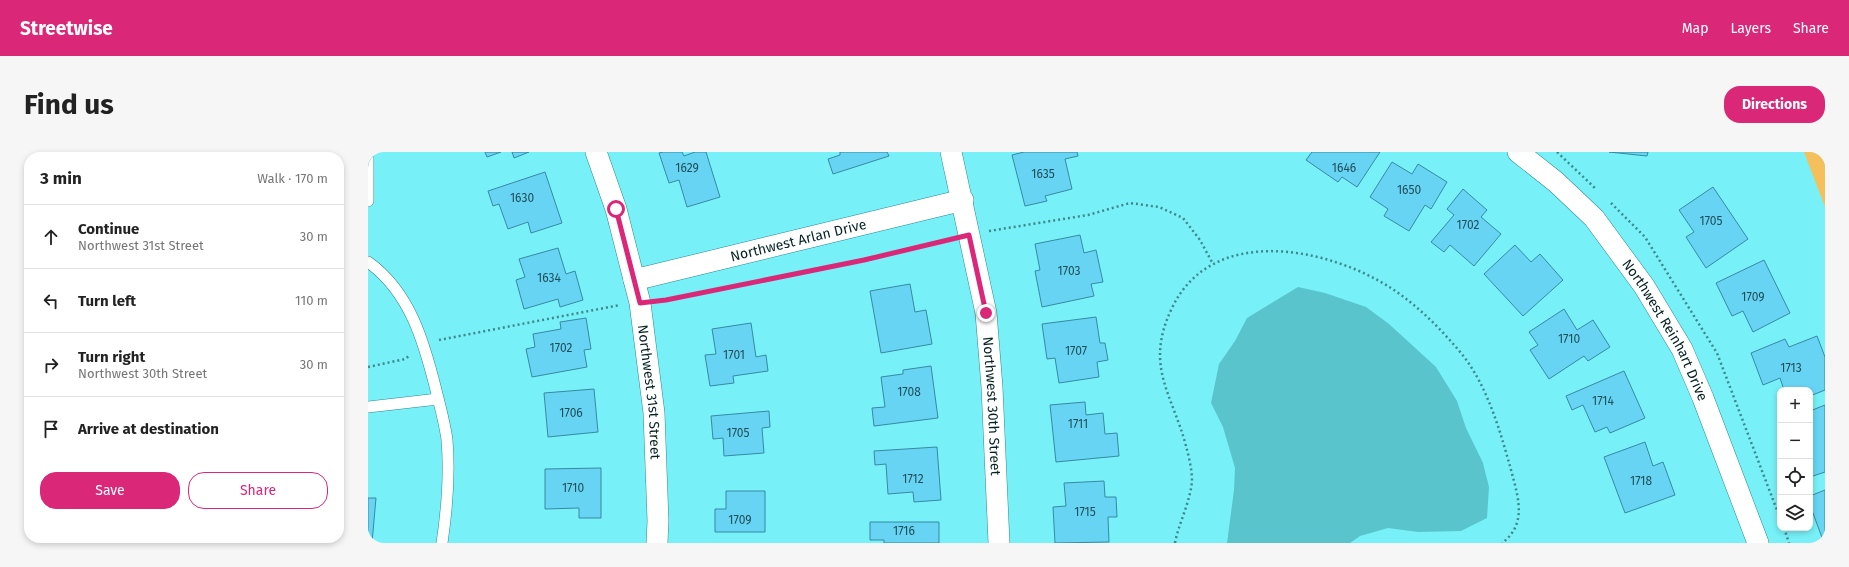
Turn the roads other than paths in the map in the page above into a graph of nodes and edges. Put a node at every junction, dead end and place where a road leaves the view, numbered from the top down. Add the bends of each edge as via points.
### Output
1 (368, 152) edge
2 (596, 152) edge
3 (951, 152) edge
4 (1518, 152) edge
5 (963, 200) junction
6 (368, 201) edge
7 (368, 262) edge
8 (634, 280) junction
9 (438, 399) junction
10 (368, 407) edge
11 (442, 543) edge
12 (657, 543) edge
13 (999, 543) edge
14 (1758, 543) edge

1 - 6 lane
2 - 8 street, Northwest 31st Street via 616,209
3 - 5 street, Northwest 30th Street
4 - 14 street, Northwest Reinhart Drive via 1556,182 1594,218 1644,286 1682,349
5 - 8 street, Northwest Arlan Drive
5 - 13 street, Northwest 30th Street via 986,313
7 - 9 lane via 381,271 406,304 421,336
8 - 12 street, Northwest 31st Street via 640,303 654,414
9 - 10 lane
9 - 11 lane via 447,439 448,468

